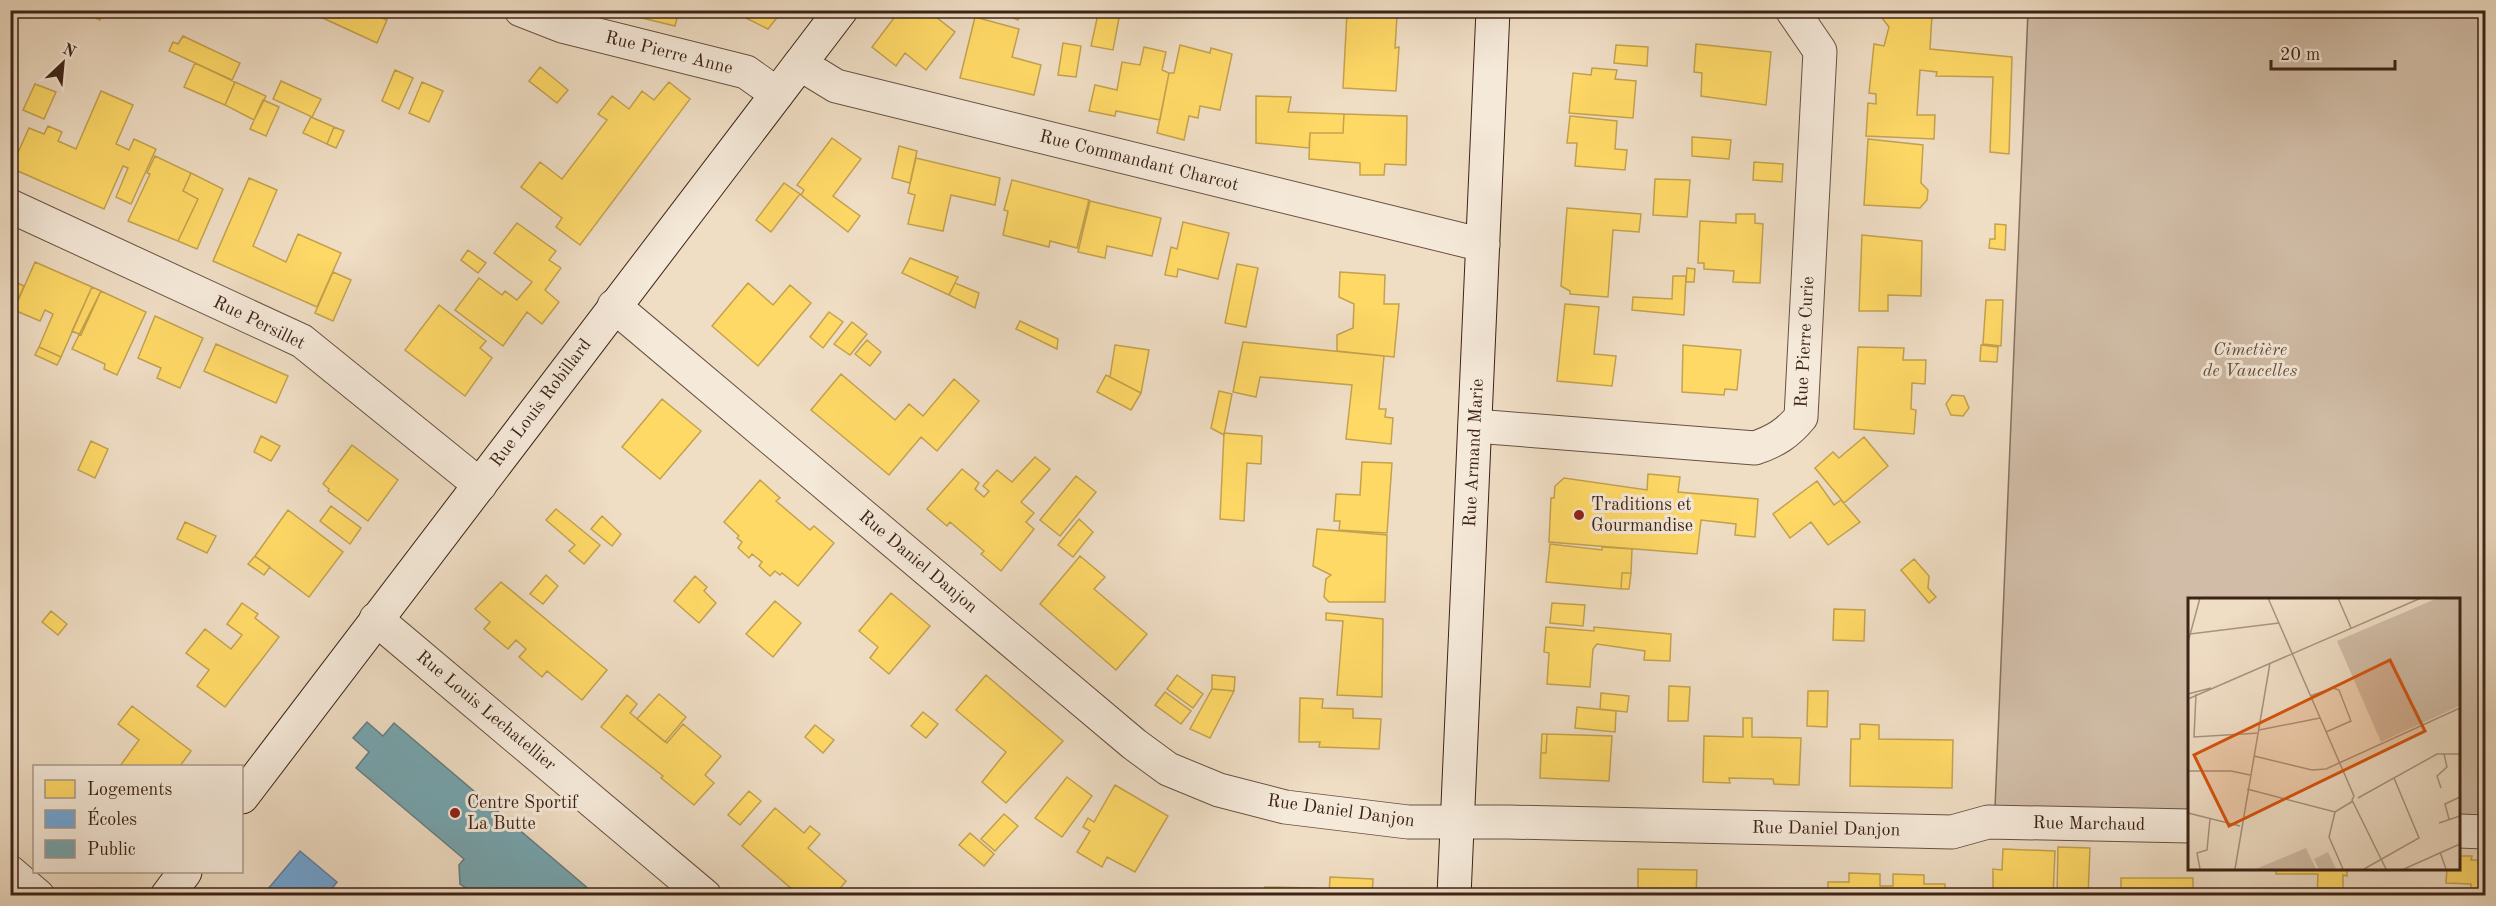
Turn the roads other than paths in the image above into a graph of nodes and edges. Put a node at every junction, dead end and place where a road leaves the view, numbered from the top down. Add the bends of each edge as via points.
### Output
1 (521, 10) edge
2 (841, 10) edge
3 (1493, 10) edge
4 (1792, 10) edge
5 (800, 64) junction
6 (777, 94) junction
7 (10, 206) edge
8 (1483, 245) junction
9 (614, 306) junction
10 (1475, 426) junction
11 (480, 485) junction
12 (376, 619) junction
13 (243, 796) edge
14 (1457, 822) junction
15 (1988, 822) joint
16 (2188, 826) edge
17 (2460, 831) edge
18 (2486, 832) edge
19 (10, 872) edge
20 (184, 873) edge
21 (38, 896) edge
22 (167, 896) edge
23 (705, 896) edge
24 (1454, 896) edge

1 - 6 street, Rue Pierre Anne via 562,26 746,72
2 - 5 street, Rue Louis Robillard
3 - 8 street, Rue Armand Marie
4 - 10 street, Rue Pierre Curie via 1820,51 1801,417 1776,441 1755,448
5 - 6 street, Rue Louis Robillard
5 - 8 street, Rue Commandant Charcot via 836,86
6 - 9 street, Rue Louis Robillard
7 - 11 street, Rue Persillet via 302,341
8 - 10 street, Rue Armand Marie
9 - 11 street, Rue Louis Robillard
9 - 14 street, Rue Daniel Danjon via 1168,769 1219,790 1285,807 1408,822
10 - 14 street, Rue Armand Marie
11 - 12 street, Rue Louis Robillard
12 - 13 street, Rue Louis Robillard
12 - 23 street, Rue Louis Lechatellier
14 - 15 street, Rue Daniel Danjon via 1952,832
14 - 24 street, Rue Armand Marie
15 - 16 street, Rue Marchaud
17 - 18 street
19 - 21 street
20 - 22 street

